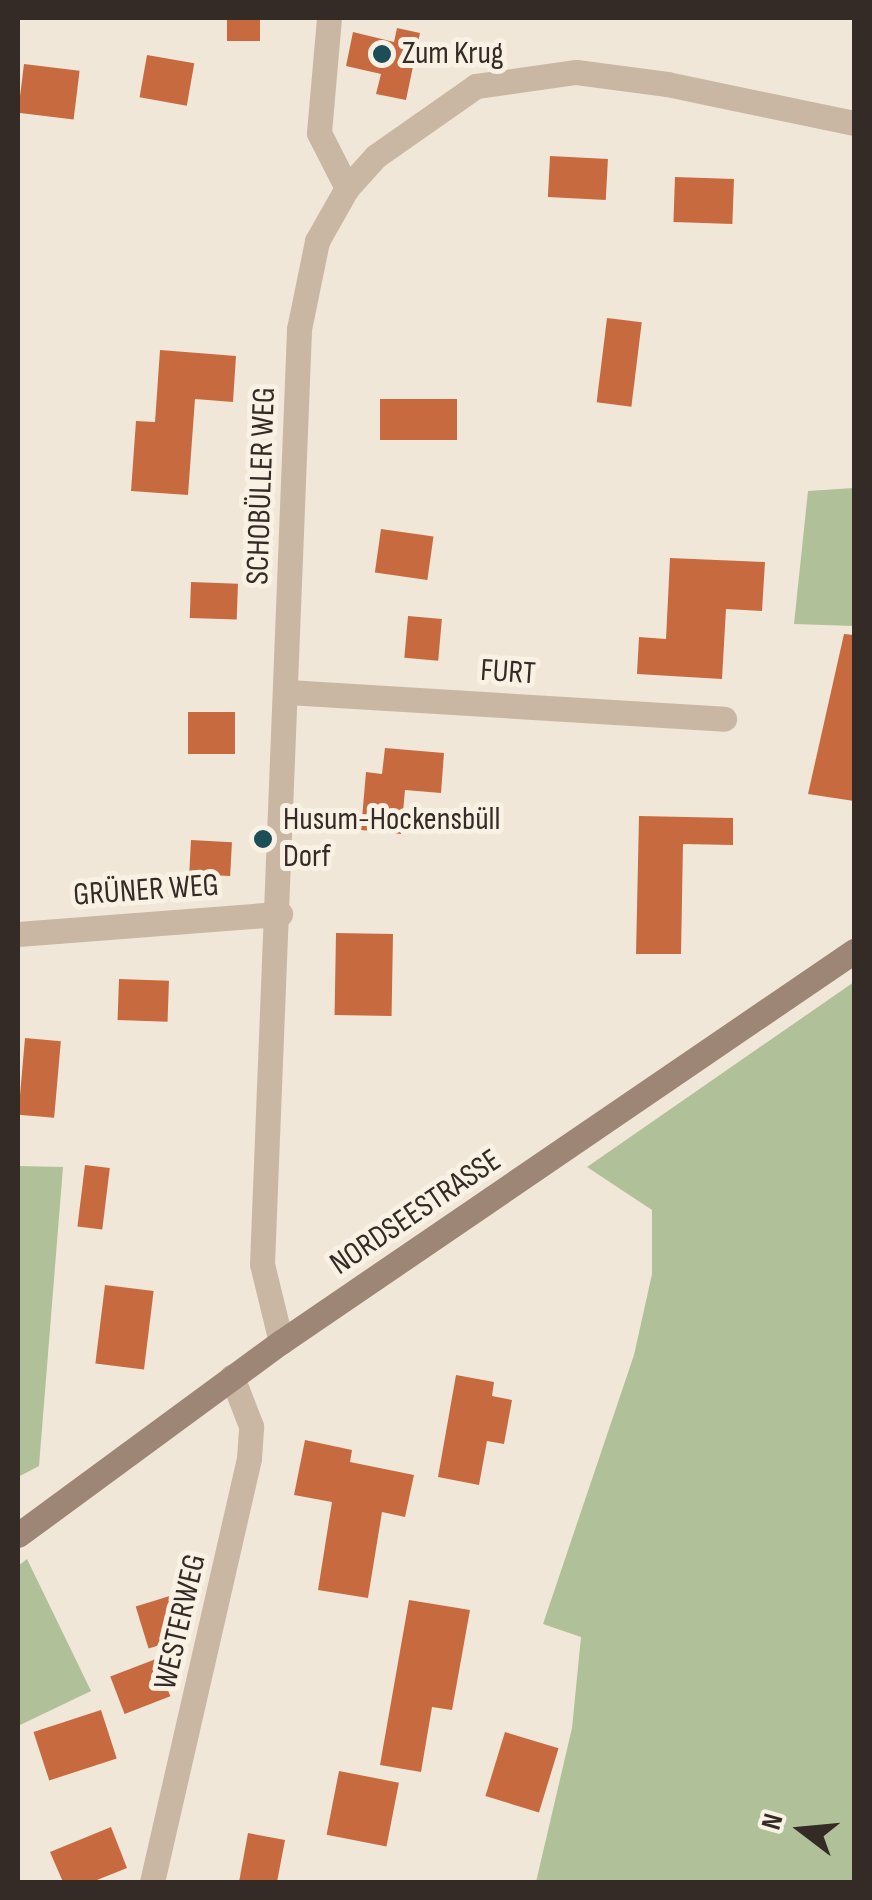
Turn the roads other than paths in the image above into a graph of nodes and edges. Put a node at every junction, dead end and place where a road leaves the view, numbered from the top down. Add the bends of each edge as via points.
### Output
1 (329, 18) edge
2 (854, 123) edge
3 (348, 188) junction
4 (288, 692) junction
5 (724, 719) dead end
6 (280, 914) junction
7 (18, 934) edge
8 (854, 951) edge
9 (281, 1342) junction
10 (232, 1377) junction
11 (18, 1535) edge
12 (152, 1882) edge

1 - 3 street via 319,133
2 - 3 street, SCHOBÜLLER WEG via 576,72 476,86 376,156
3 - 4 street, SCHOBÜLLER WEG via 316,241 299,329
4 - 5 street, FURT
4 - 6 street, SCHOBÜLLER WEG
6 - 7 street, GRÜNER WEG
6 - 9 street, SCHOBÜLLER WEG via 262,1264
8 - 9 main road, NORDSEESTRASSE
9 - 10 main road, NORDSEESTRASSE
10 - 11 main road, NORDSEESTRASSE
10 - 12 street, WESTERWEG via 251,1426 249,1458

